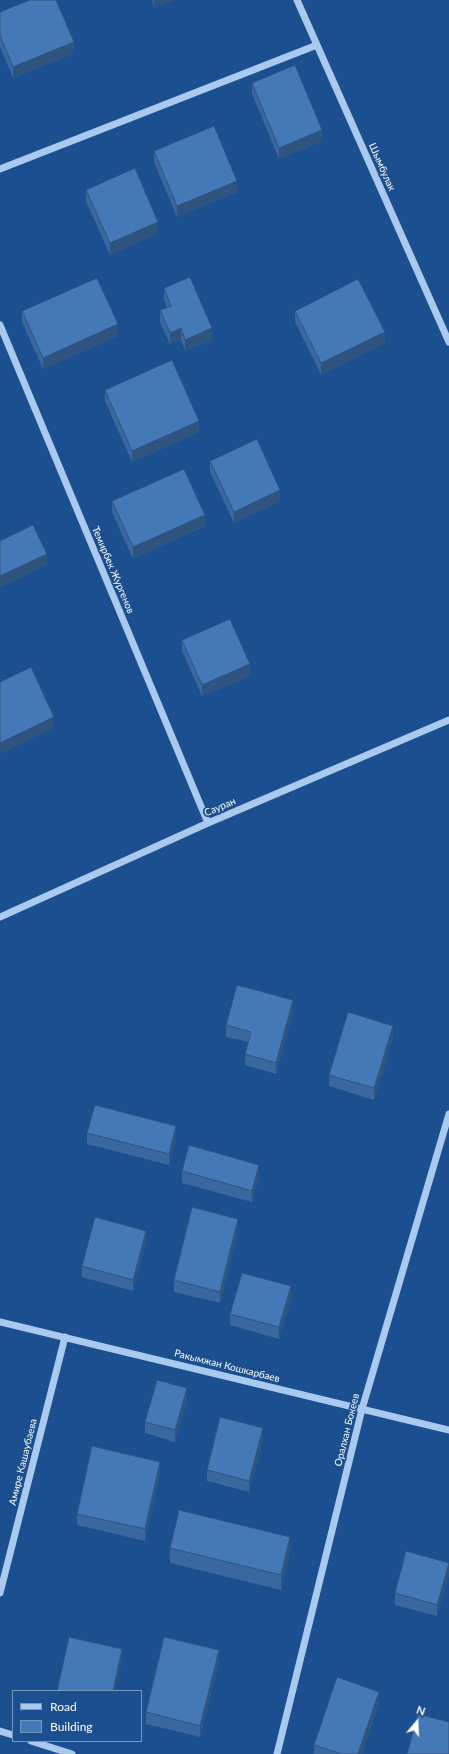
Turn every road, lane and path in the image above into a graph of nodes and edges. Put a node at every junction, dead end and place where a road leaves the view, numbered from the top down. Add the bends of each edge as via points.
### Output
1 (297, 0) edge
2 (317, 45) junction
3 (0, 169) edge
4 (0, 324) edge
5 (449, 342) edge
6 (449, 720) edge
7 (208, 823) junction
8 (0, 916) edge
9 (449, 1114) edge
10 (0, 1322) edge
11 (65, 1336) junction
12 (362, 1409) junction
13 (449, 1430) edge
14 (0, 1593) edge
15 (0, 1731) edge
16 (12, 1735) edge
17 (34, 1742) edge
18 (72, 1754) edge
19 (277, 1754) edge

1 - 2 street, Шымбулак
2 - 3 street
2 - 5 street, Шымбулак
4 - 7 street, Темирбек Жургенов
6 - 7 street, Сауран
7 - 8 street, Сауран
9 - 12 street, Оралхан Бокеев
10 - 11 street, Ракымжан Кошкарбаев
11 - 12 street, Ракымжан Кошкарбаев
11 - 14 street, Амире Кашаубаева
12 - 13 street, Ракымжан Кошкарбаев
12 - 19 street, Оралхан Бокеев
15 - 16 street
17 - 18 street

